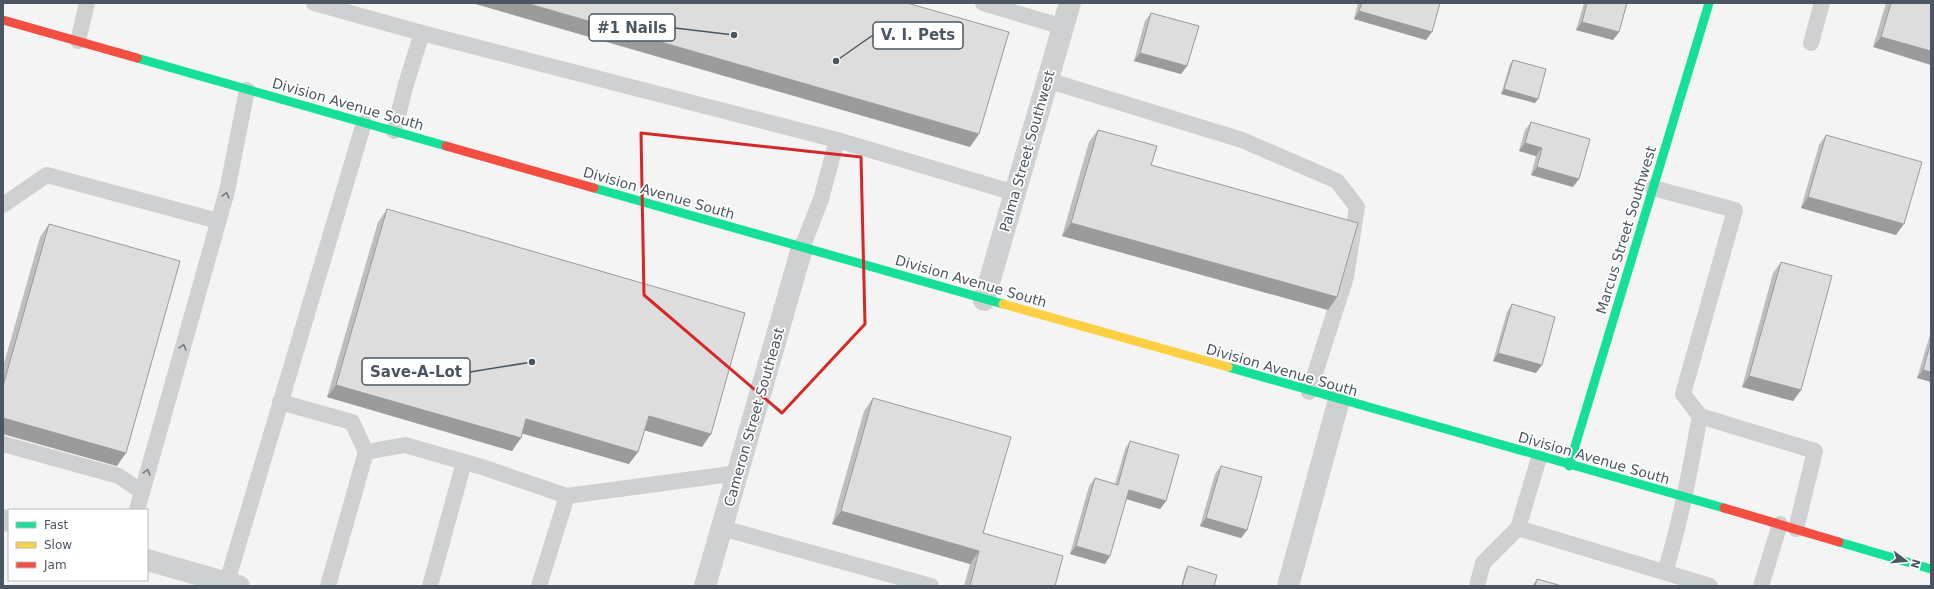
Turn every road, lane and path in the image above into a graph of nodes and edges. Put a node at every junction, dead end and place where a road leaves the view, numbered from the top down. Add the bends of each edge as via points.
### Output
1 (87, 3) edge
2 (314, 3) edge
3 (983, 3) edge
4 (1070, 3) edge
5 (1709, 3) edge
6 (1822, 3) edge
7 (3, 20) edge
8 (1063, 27) junction
9 (422, 33) junction
10 (78, 42) junction
11 (1811, 43) dead end
12 (1047, 80) junction
13 (247, 90) junction
14 (364, 123) junction
15 (394, 131) junction
16 (837, 140) junction
17 (1653, 188) junction
18 (1015, 193) junction
19 (3, 205) edge
20 (218, 221) junction
21 (802, 248) junction
22 (984, 300) junction
23 (1309, 392) junction
24 (1340, 400) junction
25 (280, 402) junction
26 (1700, 416) junction
27 (3, 444) edge
28 (366, 452) junction
29 (1539, 458) junction
30 (464, 462) junction
31 (1569, 466) junction
32 (738, 473) junction
33 (142, 492) junction
34 (567, 496) junction
35 (1685, 498) junction
36 (137, 509) edge
37 (1780, 524) junction
38 (722, 528) junction
39 (1518, 528) junction
40 (1796, 529) junction
41 (148, 560) edge
42 (1931, 569) edge
43 (1665, 572) junction
44 (233, 584) edge
45 (328, 586) edge
46 (430, 586) edge
47 (539, 586) edge
48 (705, 586) edge
49 (931, 586) edge
50 (1288, 586) edge
51 (1477, 586) edge
52 (1710, 586) edge
53 (1761, 586) edge

1 - 10 lane
2 - 9 lane
3 - 8 lane
4 - 8 street, Palma Street Southwest
5 - 17 main road, Marcus Street Southwest
6 - 11 lane
7 - 10 main road, Division Avenue South
8 - 12 street, Palma Street Southwest
9 - 15 lane
9 - 16 lane
10 - 13 main road, Division Avenue South
12 - 18 street, Palma Street Southwest
12 - 23 lane via 1242,140 1337,180 1358,207 1346,277
13 - 14 main road, Division Avenue South
20 -> 13 lane via 227,191
14 - 15 main road, Division Avenue South
14 - 25 lane
15 - 21 main road, Division Avenue South
16 - 18 lane
16 - 21 lane via 821,199
17 - 26 lane via 1735,210 1683,394
17 - 31 main road, Marcus Street Southwest
18 - 22 street, Palma Street Southwest
19 - 20 lane via 47,175
33 -> 20 lane
21 - 22 main road, Division Avenue South
21 - 32 street, Cameron Street Southeast
22 - 23 main road, Division Avenue South
23 - 24 main road, Division Avenue South
24 - 29 main road, Division Avenue South
24 - 50 street
25 - 28 lane via 352,422
25 - 44 lane
26 - 35 lane
26 - 40 lane via 1815,451
27 - 33 lane via 119,476
28 - 30 lane via 405,445
28 - 45 lane
29 - 31 main road, Division Avenue South
29 - 39 lane
30 - 34 lane
30 - 46 lane
31 - 35 main road, Division Avenue South
32 - 34 lane
32 - 38 street, Cameron Street Southeast
33 - 36 lane
34 - 47 lane
35 - 37 main road, Division Avenue South
35 - 43 lane
37 - 40 main road, Division Avenue South
37 - 53 lane
38 - 48 street, Cameron Street Southeast
38 - 49 lane
39 - 43 lane
39 - 51 lane via 1483,563
40 - 42 main road, Division Avenue South
41 - 44 street
43 - 52 lane

